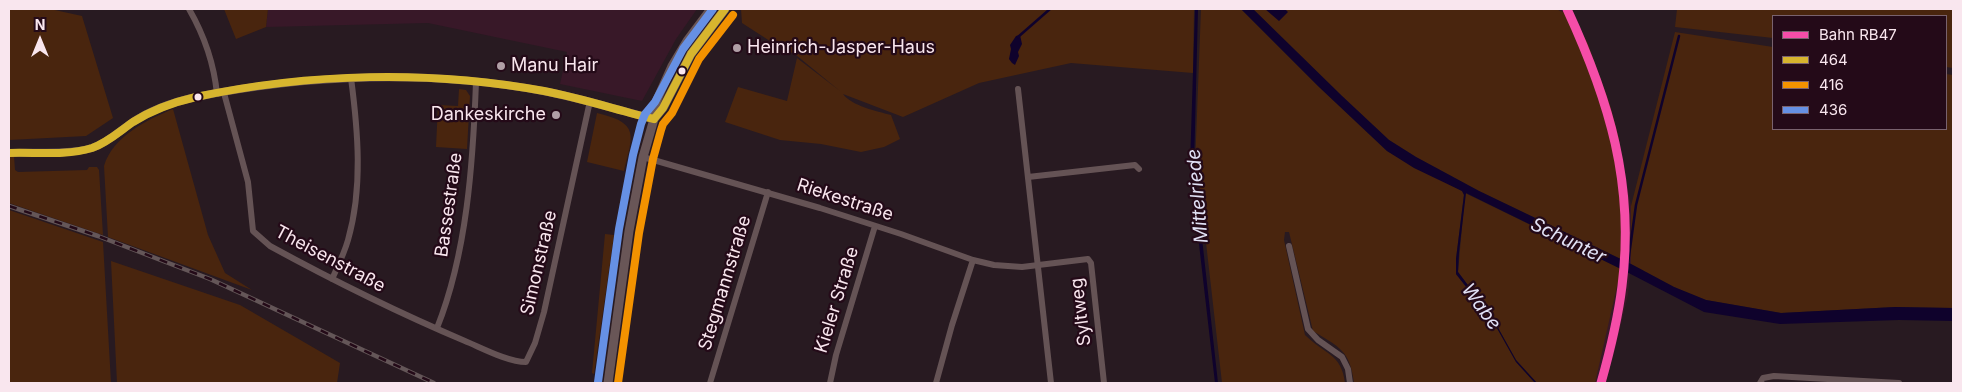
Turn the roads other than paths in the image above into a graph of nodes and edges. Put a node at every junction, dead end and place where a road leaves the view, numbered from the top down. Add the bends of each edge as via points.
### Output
1 (189, 9) edge
2 (711, 9) edge
3 (725, 9) edge
4 (351, 78) junction
5 (476, 82) junction
6 (1018, 89) dead end
7 (220, 93) junction
8 (590, 101) junction
9 (654, 119) junction
10 (9, 153) edge
11 (643, 157) junction
12 (1138, 168) dead end
13 (1028, 177) junction
14 (768, 192) junction
15 (875, 226) junction
16 (1289, 246) dead end
17 (973, 260) junction
18 (1038, 264) junction
19 (332, 279) junction
20 (437, 328) junction
21 (526, 362) joint
22 (1761, 381) edge
23 (1840, 381) edge
24 (608, 383) edge
25 (710, 383) edge
26 (830, 383) edge
27 (936, 383) edge
28 (1051, 383) edge
29 (1104, 383) edge
30 (1350, 383) edge
31 (1900, 383) edge

1 - 7 street via 209,53
2 - 9 main road via 672,66 656,102
3 - 9 main road via 691,54
4 - 5 street
4 - 7 street
4 - 19 street via 358,149 355,201 348,240
5 - 8 street
5 - 20 street, Bassestraße via 473,152 466,208 452,281
6 - 13 street
7 - 10 street via 171,103 92,148
7 - 19 street, Theisenstraße via 248,182 255,234 270,246
8 - 9 street
8 - 21 street, Simonstraße via 544,312
9 - 11 main road
11 - 14 street, Riekestraße
11 - 24 main road via 620,288
12 - 13 street via 1135,165
13 - 18 street
14 - 15 street, Riekestraße
14 - 25 street, Stegmannstraße
15 - 17 street, Riekestraße
15 - 26 street, Kieler Straße
16 - 30 street via 1308,330 1342,357
17 - 18 street, Riekestraße via 1001,266
17 - 27 street
18 - 28 street
18 - 29 street, Syltweg via 1085,258 1090,261
19 - 20 street, Theisenstraße
20 - 21 street, Theisenstraße via 508,358
22 - 23 street via 1774,376
23 - 31 street

